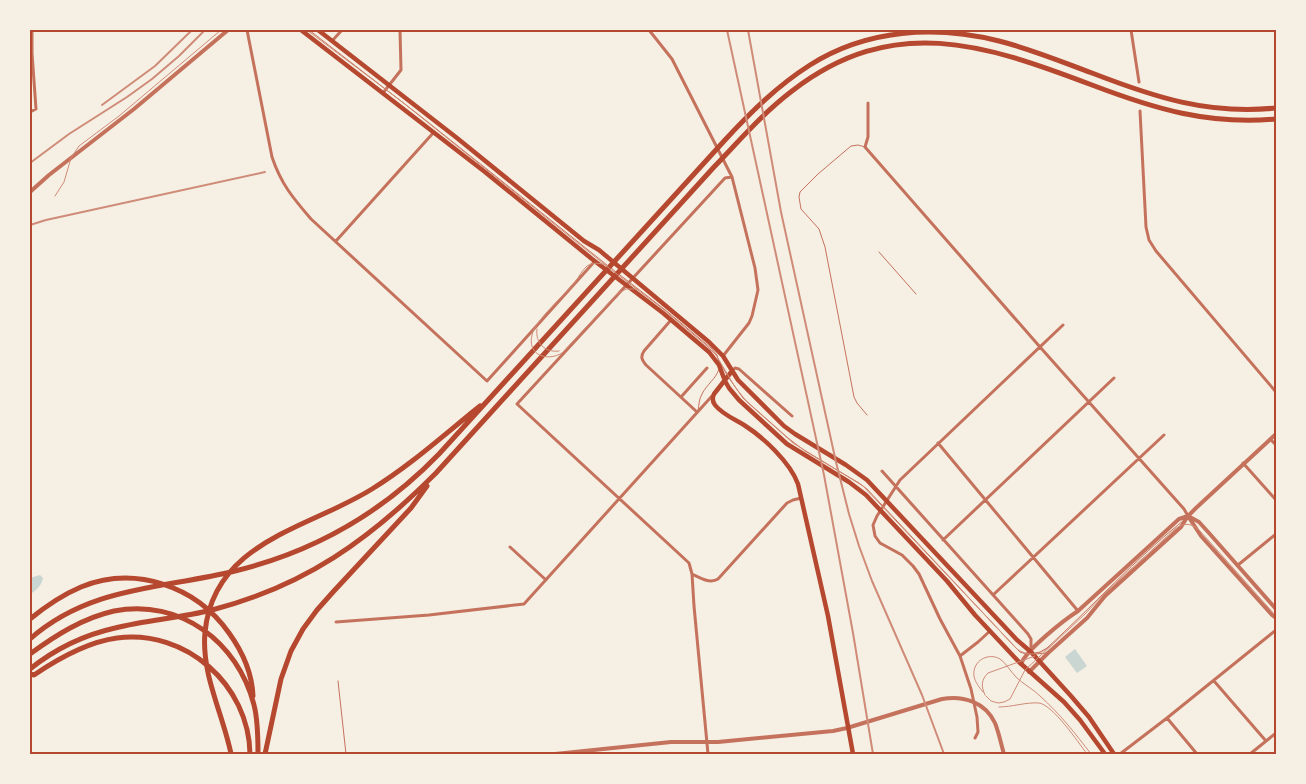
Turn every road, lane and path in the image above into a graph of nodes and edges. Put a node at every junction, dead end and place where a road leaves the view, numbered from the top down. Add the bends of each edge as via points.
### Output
1 (32, 30) edge
2 (228, 30) edge
3 (248, 30) edge
4 (301, 30) edge
5 (309, 30) edge
6 (342, 30) edge
7 (400, 30) edge
8 (648, 30) edge
9 (1131, 30) edge
10 (317, 32) edge
11 (332, 41) junction
12 (1139, 82) dead end
13 (386, 89) junction
14 (868, 103) dead end
15 (1276, 108) edge
16 (1140, 111) dead end
17 (30, 112) edge
18 (1276, 119) edge
19 (434, 132) junction
20 (865, 147) junction
21 (732, 177) junction
22 (30, 192) edge
23 (336, 241) junction
24 (879, 252) dead end
25 (595, 261) junction
26 (629, 282) junction
27 (916, 294) dead end
28 (671, 320) junction
29 (1063, 325) dead end
30 (1040, 347) junction
31 (723, 356) junction
32 (718, 360) junction
33 (707, 368) dead end
34 (732, 371) junction
35 (728, 376) junction
36 (1114, 378) dead end
37 (725, 381) junction
38 (1276, 392) edge
39 (494, 395) junction
40 (713, 396) junction
41 (681, 397) junction
42 (1088, 402) junction
43 (698, 412) junction
44 (867, 415) dead end
45 (792, 416) dead end
46 (1276, 434) edge
47 (1164, 435) dead end
48 (1270, 439) junction
49 (938, 443) junction
50 (1276, 445) edge
51 (1139, 459) junction
52 (1243, 464) junction
53 (882, 471) dead end
54 (436, 473) junction
55 (895, 486) junction
56 (802, 497) junction
57 (620, 499) junction
58 (985, 500) junction
59 (1276, 500) edge
60 (1188, 516) junction
61 (1276, 534) edge
62 (943, 540) junction
63 (510, 547) dead end
64 (1033, 558) junction
65 (1238, 565) junction
66 (692, 574) junction
67 (546, 580) junction
68 (993, 595) junction
69 (1276, 609) edge
70 (1078, 611) junction
71 (1276, 618) edge
72 (30, 619) edge
73 (336, 622) dead end
74 (1276, 630) edge
75 (990, 631) junction
76 (30, 639) edge
77 (1048, 653) junction
78 (30, 654) edge
79 (1031, 654) junction
80 (960, 656) junction
81 (1040, 661) junction
82 (1021, 664) junction
83 (30, 669) edge
84 (1029, 672) junction
85 (30, 674) edge
86 (338, 681) dead end
87 (1214, 681) junction
88 (254, 704) junction
89 (1167, 718) junction
90 (1276, 733) edge
91 (975, 738) dead end
92 (1266, 741) junction
93 (707, 742) junction
94 (231, 754) edge
95 (250, 754) edge
96 (258, 754) edge
97 (265, 754) edge
98 (346, 754) edge
99 (555, 754) edge
100 (708, 754) edge
101 (853, 754) edge
102 (1004, 754) edge
103 (1105, 754) edge
104 (1114, 754) edge
105 (1120, 754) edge
106 (1197, 754) edge
107 (1250, 754) edge

1 - 17 street via 36,109
2 - 22 street
3 - 23 street via 277,172 289,193 311,219
4 - 10 lane
4 - 13 main road
5 - 10 lane
6 - 11 street
7 - 13 street via 401,70
8 - 21 street via 672,59
9 - 12 street
10 - 11 main road
10 - 13 lane
11 - 13 main road
13 - 19 main road
13 - 26 main road via 457,138 599,250
14 - 20 street
15 - 39 highway via 1237,110 1186,104 1142,92 1041,54 973,36 933,31 897,33 853,44 810,65 742,121
16 - 38 street via 1147,234 1152,246
18 - 54 highway via 1225,120 1176,112 1124,97 1015,57 971,46 933,42 898,44 858,54 816,74 778,102 750,129
19 - 23 street
19 - 25 main road
20 - 30 street
20 - 44 lane via 851,146 800,192 799,198 801,209 819,229 826,247 854,397
21 - 26 street via 725,178
21 - 31 street via 758,290 751,319
23 - 25 street via 487,381
24 - 27 lane
25 - 26 main road
26 - 28 main road
26 - 31 main road
26 - 32 lane via 707,345
26 - 57 street via 517,404
28 - 32 main road
28 - 41 street via 641,357
29 - 30 street
30 - 42 street
30 - 49 street
31 - 32 lane
31 - 34 main road
32 - 35 lane
32 - 37 main road
32 - 43 lane via 716,376 700,397
33 - 41 street
34 - 35 main road
34 - 45 street via 739,369
34 - 79 main road via 784,426 867,480
35 - 37 main road
35 - 79 lane via 743,398 788,438 867,489 1015,647
36 - 42 street
37 - 40 main road
37 - 75 main road via 738,400 787,444 866,495
39 - 76 highway via 412,481 331,535 290,554 246,568 138,588 100,599 65,614
39 - 94 highway via 392,477 348,503 265,543 227,576 213,601 205,645 209,676
40 - 43 street
40 - 56 main road via 718,408 753,431 786,462
41 - 43 street
42 - 51 street
42 - 58 street
43 - 57 street
46 - 48 street
47 - 51 street
48 - 50 street
48 - 52 street
49 - 55 street
49 - 58 street
51 - 60 street
51 - 64 street
52 - 59 street
52 - 60 street
53 - 55 street
54 - 83 highway via 365,537 300,577 217,608 89,635
54 - 97 highway via 411,508 310,618 285,665
55 - 62 street
55 - 80 street via 877,516 873,532 876,539 902,555 919,574
56 - 66 street via 789,502 716,580 710,582
56 - 101 main road
57 - 66 street via 689,563
57 - 67 street
58 - 62 street
58 - 64 street
60 - 65 street via 1200,522
60 - 70 street via 1179,519
60 - 71 street via 1201,536
60 - 77 street via 1181,527
60 - 79 lane via 1047,648
61 - 65 street
62 - 68 street
63 - 67 street
64 - 68 street
64 - 70 street
65 - 69 street
66 - 93 street
67 - 73 street via 524,604
68 - 79 street via 1028,634
70 - 79 street
72 - 88 highway via 59,598 83,586 106,580 131,578 168,586 206,607 234,640 249,674
74 - 87 street
75 - 80 street
75 - 82 main road
77 - 79 lane
77 - 81 street
78 - 88 highway via 67,629 106,613 128,609 158,611 188,620 206,631 226,650 243,675
79 - 81 main road
79 - 82 street
80 - 91 street via 977,717
81 - 84 street
81 - 104 main road via 1089,717
82 - 84 main road
84 - 103 main road via 1068,707
85 - 95 highway via 34,675 92,644 118,638 158,640 173,645 197,657 231,692 244,719
86 - 98 lane
87 - 89 street
87 - 92 street
88 - 96 highway
89 - 105 street
89 - 106 street
90 - 92 street
92 - 107 street
93 - 99 street via 671,742
93 - 100 street
93 - 102 street via 832,731 942,699 961,698 988,712 997,727

